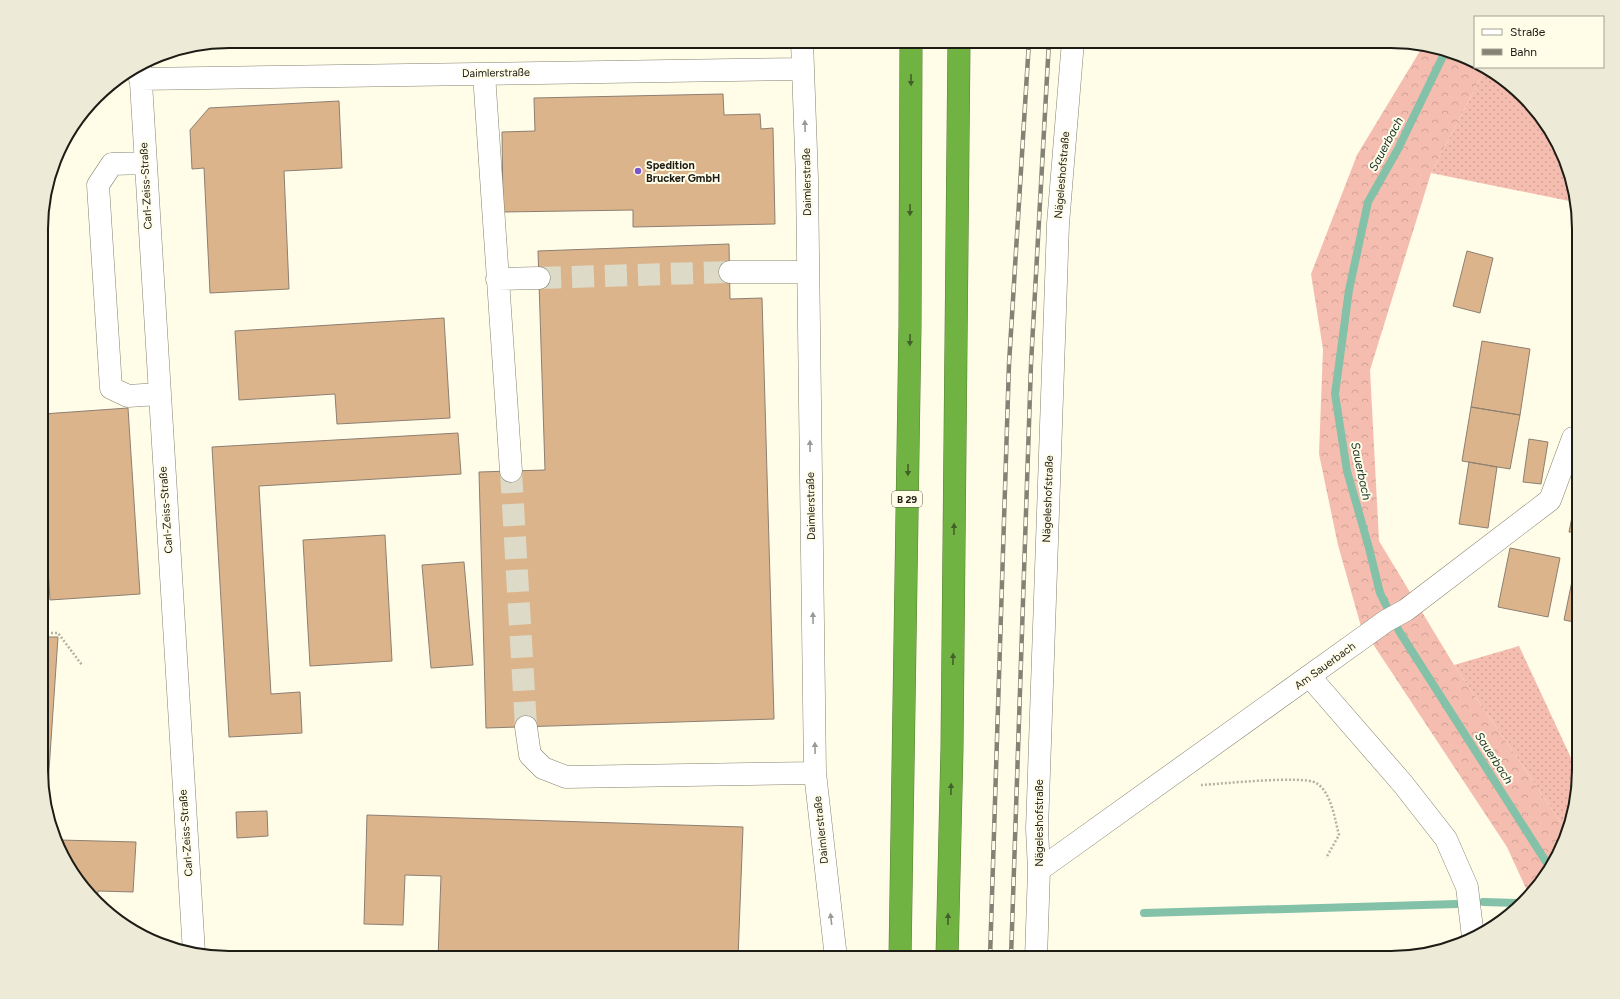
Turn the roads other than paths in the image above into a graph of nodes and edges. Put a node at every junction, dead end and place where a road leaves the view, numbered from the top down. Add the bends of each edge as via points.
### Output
1 (802, 48) edge
2 (911, 48) edge
3 (959, 48) edge
4 (1073, 48) edge
5 (803, 69) junction
6 (140, 72) edge
7 (484, 74) junction
8 (145, 163) junction
9 (730, 272) tunnel mouth
10 (808, 272) junction
11 (539, 278) tunnel mouth
12 (497, 279) junction
13 (159, 394) junction
14 (1572, 441) edge
15 (510, 471) tunnel mouth
16 (1310, 677) junction
17 (526, 727) tunnel mouth
18 (815, 773) junction
19 (1039, 870) junction
20 (1472, 931) edge
21 (194, 948) edge
22 (835, 951) edge
23 (900, 951) edge
24 (947, 951) edge
25 (1036, 951) edge

1 - 5 street
2 -> 23 highway, B 29 via 910,317
24 -> 3 highway via 952,748
4 - 19 street, Nägeleshofstraße via 1058,224 1037,821
5 - 7 street, Daimlerstraße
10 -> 5 street, Daimlerstraße
6 - 7 street, Daimlerstraße
6 - 8 street, Carl-Zeiss-Straße
7 - 12 street
8 - 13 street, Carl-Zeiss-Straße
8 - 13 street via 112,164 98,185 111,388 128,396
9 - 10 street
18 -> 10 street, Daimlerstraße
11 - 12 street
12 - 15 street
13 - 21 street, Carl-Zeiss-Straße
14 - 16 street, Am Sauerbach via 1550,500 1406,610 1386,621
16 - 19 street, Am Sauerbach
16 - 20 street via 1403,784 1446,839 1467,887
17 - 18 street via 530,756 543,768 566,777
22 -> 18 street, Daimlerstraße
19 - 25 street, Nägeleshofstraße

